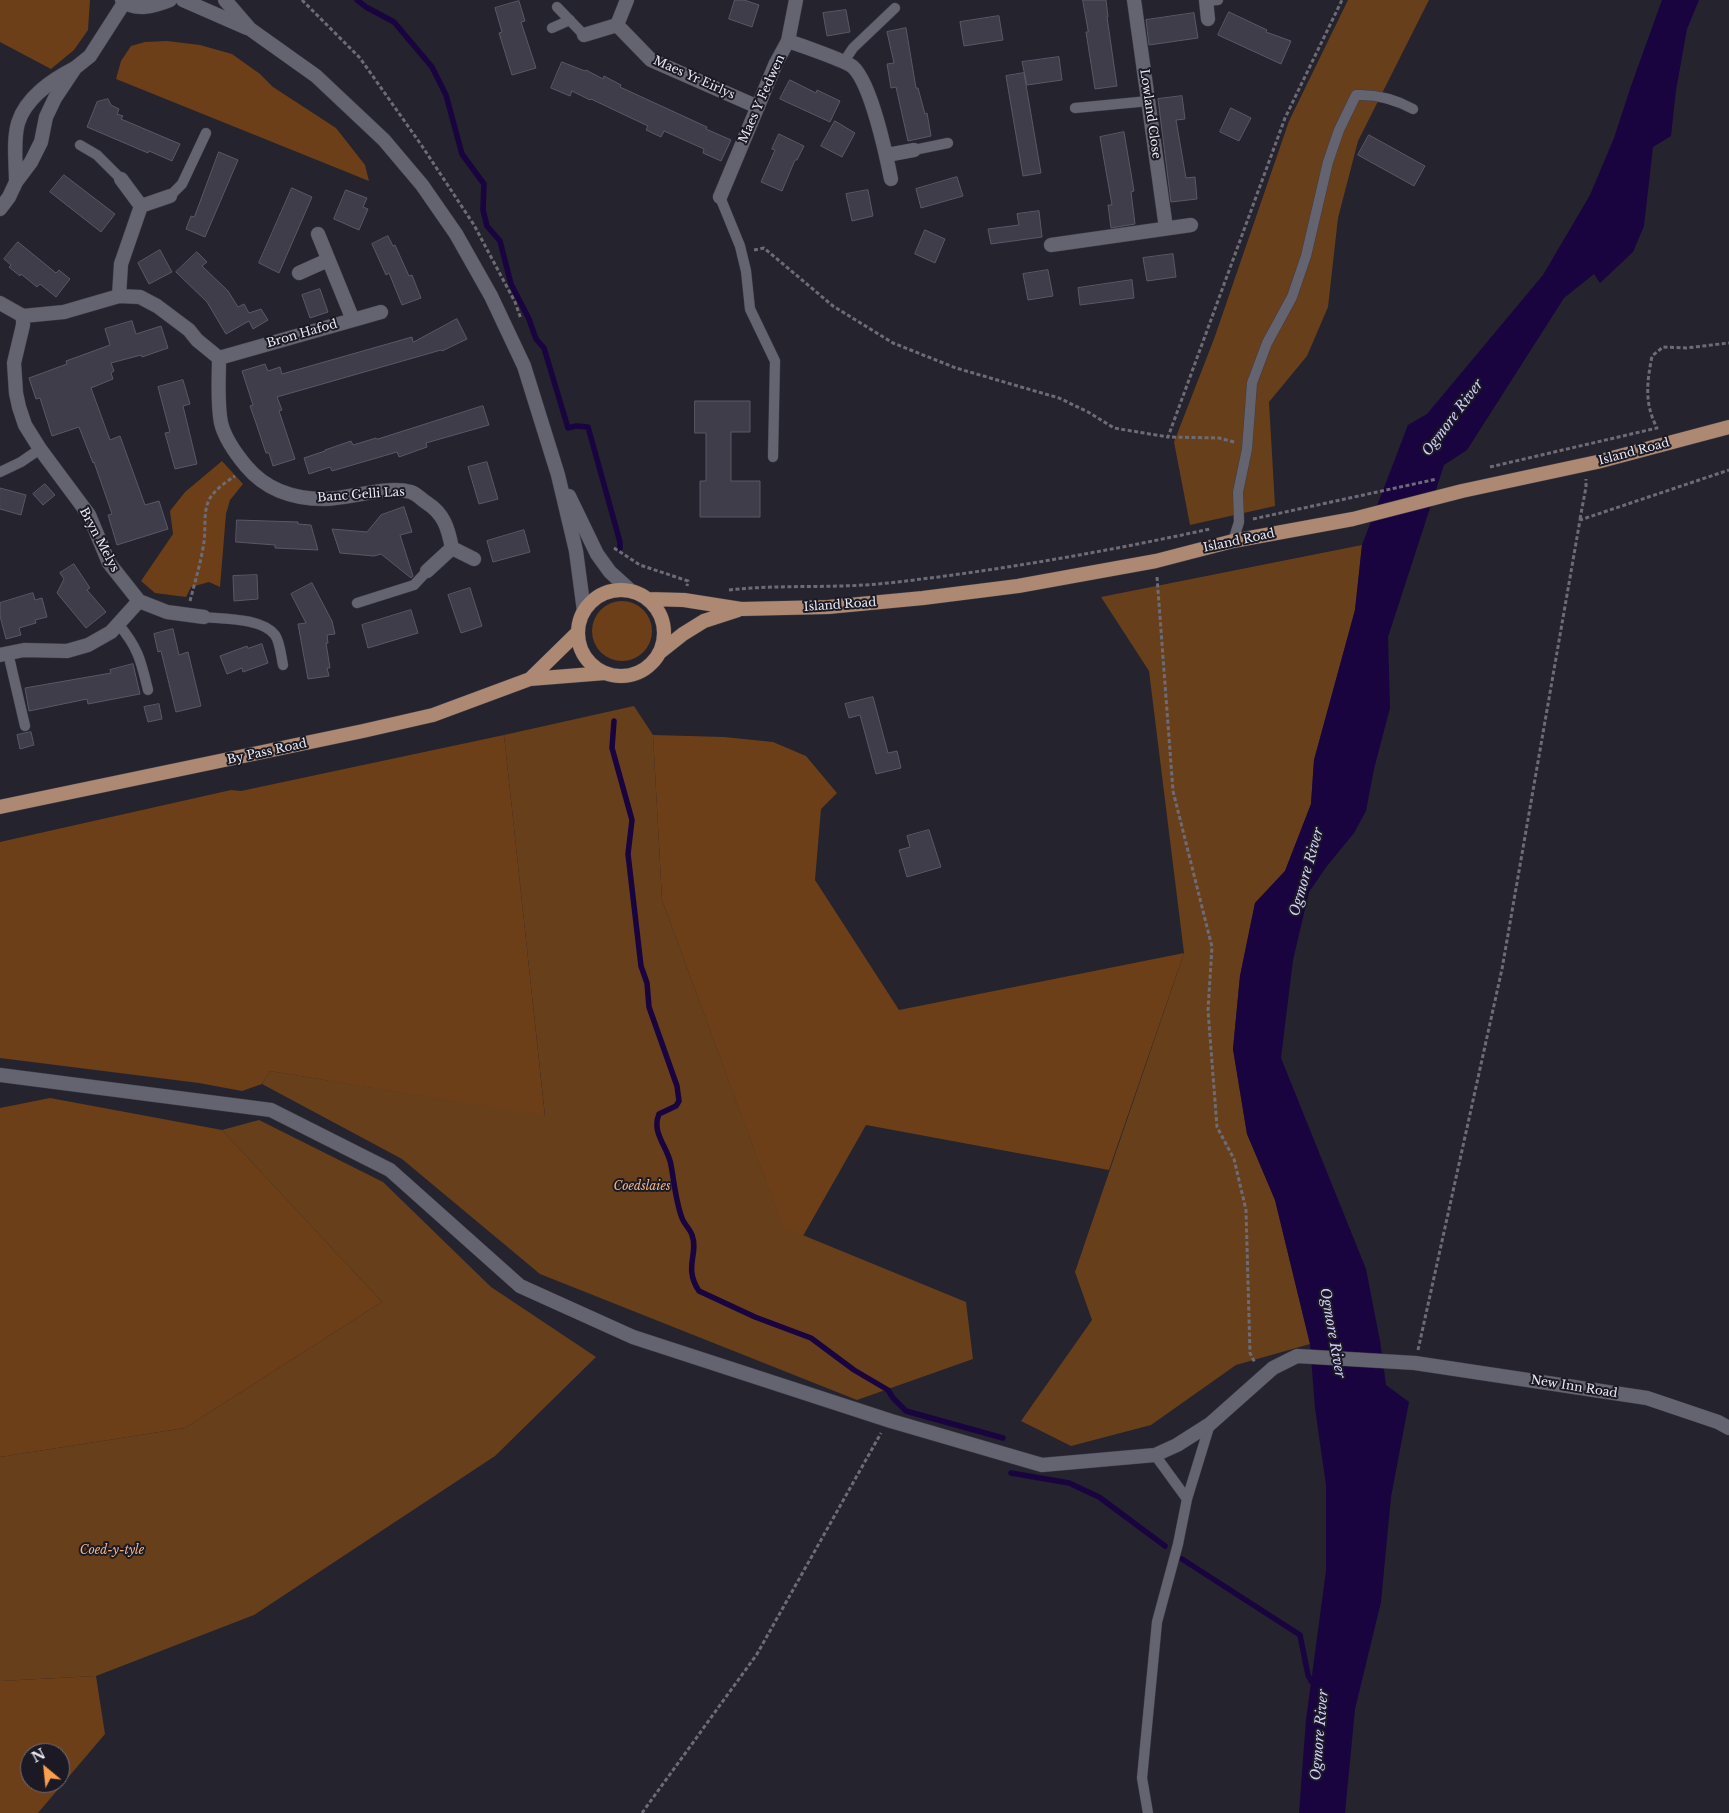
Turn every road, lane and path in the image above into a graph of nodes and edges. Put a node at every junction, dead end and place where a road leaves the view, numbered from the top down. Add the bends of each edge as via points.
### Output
1 (170, 0) edge
2 (183, 0) edge
3 (225, 0) edge
4 (627, 0) edge
5 (796, 0) edge
6 (1134, 0) edge
7 (1210, 0) edge
8 (1342, 0) edge
9 (123, 1) edge
10 (557, 7) dead end
11 (895, 8) dead end
12 (1208, 18) dead end
13 (570, 20) junction
14 (617, 25) junction
15 (552, 28) dead end
16 (250, 29) junction
17 (584, 35) joint
18 (788, 41) junction
19 (843, 63) junction
20 (75, 68) junction
21 (1149, 101) junction
22 (758, 106) junction
23 (1075, 108) dead end
24 (1413, 109) dead end
25 (206, 133) dead end
26 (948, 144) dead end
27 (80, 145) dead end
28 (914, 150) joint
29 (886, 155) junction
30 (120, 179) joint
31 (891, 180) dead end
32 (16, 182) junction
33 (170, 196) joint
34 (720, 197) joint
35 (141, 206) junction
36 (0, 209) edge
37 (1191, 225) dead end
38 (1166, 228) junction
39 (318, 234) dead end
40 (1051, 245) dead end
41 (742, 252) junction
42 (328, 260) junction
43 (299, 273) dead end
44 (119, 296) junction
45 (0, 303) edge
46 (381, 312) dead end
47 (22, 316) junction
48 (353, 320) junction
49 (1729, 343) edge
50 (219, 358) junction
51 (1729, 427) edge
52 (1168, 437) junction
53 (1247, 445) junction
54 (40, 449) junction
55 (773, 457) dead end
56 (1585, 464) junction
57 (248, 468) junction
58 (1486, 468) dead end
59 (1729, 470) edge
60 (0, 472) edge
61 (558, 475) junction
62 (1442, 478) dead end
63 (1580, 520) junction
64 (1239, 522) junction
65 (1154, 541) junction
66 (1233, 541) junction
67 (452, 548) junction
68 (474, 559) dead end
69 (1156, 561) junction
70 (427, 571) joint
71 (686, 590) dead end
72 (693, 590) dead end
73 (727, 590) dead end
74 (631, 591) junction
75 (648, 599) junction
76 (139, 601) junction
77 (357, 603) dead end
78 (741, 609) junction
79 (584, 611) junction
80 (186, 615) junction
81 (204, 617) joint
82 (118, 624) junction
83 (578, 632) junction
84 (4, 654) edge
85 (659, 654) junction
86 (283, 665) dead end
87 (605, 673) junction
88 (530, 679) junction
89 (148, 690) dead end
90 (25, 726) dead end
91 (0, 807) edge
92 (0, 1075) edge
93 (1415, 1362) junction
94 (1262, 1377) junction
95 (891, 1421) junction
96 (1210, 1424) junction
97 (1729, 1428) edge
98 (1155, 1455) junction
99 (1187, 1499) junction
100 (642, 1813) edge
101 (1148, 1813) edge

1 - 9 street via 154,6 136,6
2 - 16 street
3 - 16 street
4 - 14 street
5 - 18 street, Maes Y Fedwen
6 - 21 street, Lowland Close
7 - 12 street
8 - 52 path via 1285,118
9 - 20 street via 90,56
10 - 13 lane
11 - 19 lane via 853,48
13 - 15 lane
13 - 17 lane
14 - 17 street
14 - 22 street, Maes Yr Eirlys via 651,60
16 - 61 street via 316,76 384,140 422,185 456,234 491,296 524,366
18 - 19 street
18 - 22 street, Maes Y Fedwen
19 - 29 street via 852,66 867,90
20 - 32 street via 55,98 31,162
20 - 32 street via 36,94 26,106 18,123
21 - 23 lane
21 - 38 street, Lowland Close
22 - 34 street, Maes Y Fedwen
24 - 53 lane via 1389,98 1369,94 1356,95 1348,111 1328,162 1306,256 1292,297 1267,343 1252,383
25 - 33 lane via 182,184
26 - 28 lane
27 - 30 lane via 97,155
28 - 29 street
29 - 31 street
30 - 35 street
32 - 36 street
33 - 35 street
34 - 41 lane
35 - 44 street via 121,264
37 - 38 street
38 - 40 street
39 - 42 street, Bron Hafod
41 - 52 path via 764,248 833,306 893,343 956,368 1059,398 1114,428
41 - 55 lane via 750,309 775,362
42 - 43 street
42 - 48 street, Bron Hafod
44 - 47 street via 64,312
44 - 50 street via 140,297 157,306
45 - 47 street
46 - 48 street
47 - 54 street, Bryn Melys via 14,363 16,393 25,425
48 - 50 street, Bron Hafod
49 - 58 path via 1663,347 1652,356 1646,384 1650,415 1656,428
50 - 57 street, Banc Gelli Las via 222,424 234,452
51 - 56 main road, Island Road
52 - 53 path via 1219,438
53 - 64 lane via 1238,492
54 - 60 lane
54 - 76 street, Bryn Melys via 89,515 109,563
56 - 63 path via 1586,487
56 - 66 main road, Island Road via 1353,519
57 - 67 street, Banc Gelli Las via 278,492 304,498 412,492 437,510 449,530
57 - 80 path via 226,482 209,500 197,577
59 - 63 path
61 - 74 street via 597,554 610,572
61 - 79 street via 576,551
62 - 64 path
63 - 93 path via 1502,969
64 - 65 path
64 - 66 lane
65 - 69 path
65 - 73 path via 986,570 886,583
66 - 69 main road, Island Road
67 - 68 street
67 - 70 street
69 - 78 main road, Island Road via 1018,586 923,598 828,607
69 - 94 path via 1173,791 1212,947 1208,1010 1217,1127 1234,1159 1246,1210 1250,1352
70 - 77 lane via 414,585
71 - 72 path
74 - 75 main road
74 - 79 main road via 620,590 599,596
75 - 78 main road, Island Road via 684,600
75 - 85 main road via 662,618 664,630
76 - 80 street via 167,612
76 - 82 street
78 - 85 main road, Island Road via 704,621
79 - 83 main road
80 - 81 street
81 - 86 lane via 265,626 276,636
82 - 84 street via 111,632 88,645 67,651 24,650
82 - 89 lane via 130,637 140,657
83 - 87 main road via 585,656
83 - 88 main road, By Pass Road
84 - 90 lane
85 - 87 main road via 641,671 616,676
87 - 88 main road, By Pass Road
88 - 91 main road, By Pass Road via 433,715
92 - 95 street via 271,1110 390,1170 520,1286 633,1337
93 - 94 street, New Inn Road via 1297,1356
93 - 97 street, New Inn Road via 1647,1398
94 - 96 street
95 - 98 street via 1042,1465
95 - 100 path via 885,1425 757,1654
96 - 98 street
96 - 99 lane
98 - 99 lane
99 - 101 lane via 1157,1622 1142,1778

